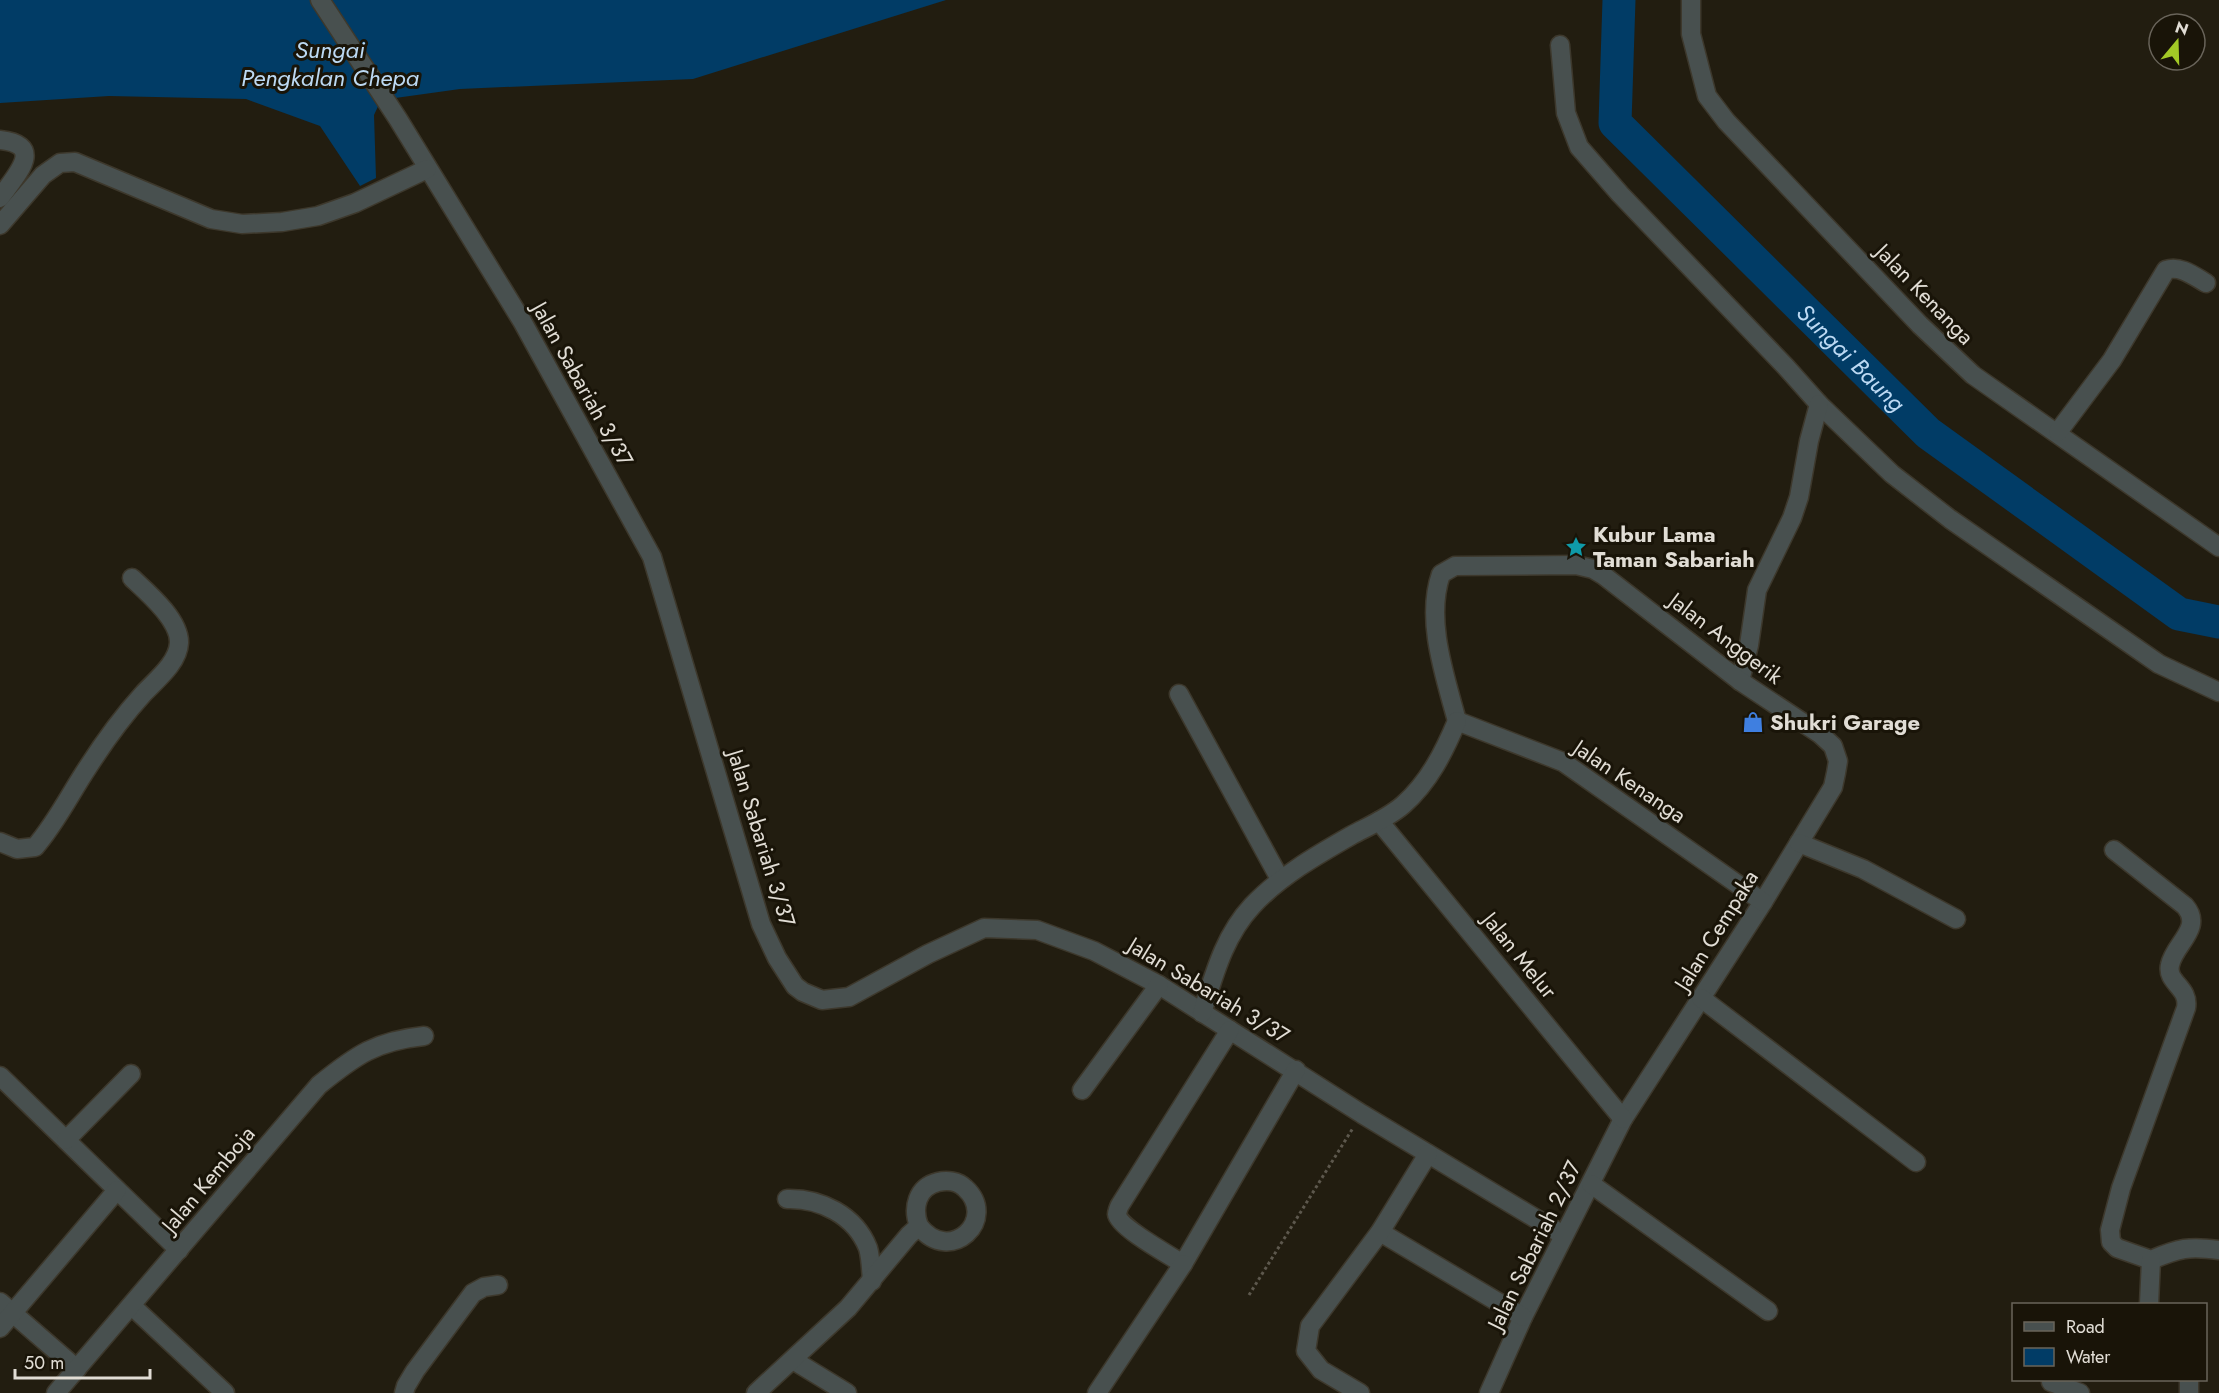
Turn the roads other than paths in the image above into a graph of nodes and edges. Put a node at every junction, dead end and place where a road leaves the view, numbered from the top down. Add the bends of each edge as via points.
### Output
1 (320, 0) edge
2 (1691, 0) edge
3 (1560, 45) dead end
4 (0, 140) edge
5 (427, 169) junction
6 (0, 198) edge
7 (0, 225) edge
8 (2206, 283) dead end
9 (1819, 404) junction
10 (2058, 432) junction
11 (2219, 547) edge
12 (132, 578) dead end
13 (1740, 681) junction
14 (2219, 692) edge
15 (1179, 694) dead end
16 (1458, 721) junction
17 (1838, 761) joint
18 (1379, 821) junction
19 (0, 842) edge
20 (1799, 843) junction
21 (2114, 849) dead end
22 (1280, 879) junction
23 (1763, 902) junction
24 (1956, 919) dead end
25 (1159, 985) junction
26 (1701, 998) junction
27 (1202, 1012) junction
28 (1230, 1030) junction
29 (424, 1036) dead end
30 (1296, 1070) junction
31 (131, 1074) dead end
32 (0, 1076) edge
33 (1082, 1090) dead end
34 (1623, 1119) junction
35 (66, 1140) junction
36 (1428, 1154) junction
37 (1916, 1162) dead end
38 (1591, 1184) junction
39 (117, 1190) junction
40 (787, 1199) dead end
41 (919, 1227) dead end
42 (1380, 1232) junction
43 (1563, 1235) junction
44 (179, 1250) junction
45 (2219, 1250) edge
46 (2151, 1260) junction
47 (1183, 1264) junction
48 (872, 1281) junction
49 (498, 1285) dead end
50 (2149, 1303) edge
51 (132, 1306) junction
52 (7, 1308) edge
53 (1768, 1311) dead end
54 (1522, 1317) junction
55 (0, 1328) edge
56 (793, 1360) junction
57 (76, 1369) junction
58 (2051, 1382) dead end
59 (56, 1393) edge
60 (225, 1393) edge
61 (404, 1393) edge
62 (756, 1393) edge
63 (847, 1393) edge
64 (1097, 1393) edge
65 (1360, 1393) edge
66 (1490, 1393) edge
67 (2080, 1393) edge

1 - 5 street, Jalan Sabariah 3/37
2 - 10 street, Jalan Kenanga via 1691,34 1707,96 1726,121 1972,375
3 - 9 street via 1566,113 1579,147
4 - 6 street via 18,144 26,156
5 - 7 street via 318,216 242,224 211,219 75,162 60,163 44,175
5 - 25 street, Jalan Sabariah 3/37 via 522,321 652,557 761,924 795,986 822,1000 849,997 984,928 1037,930 1094,951
8 - 10 street via 2181,269 2166,270 2112,360
9 - 13 street via 1792,518 1757,590
9 - 14 street via 1892,474 1950,519 2159,664
10 - 11 street, Jalan Kenanga
12 - 19 street via 174,625 179,642 175,657 89,766 35,847 17,849
13 - 16 street, Jalan Anggerik via 1593,568 1455,566 1441,574 1436,603 1439,657
13 - 17 street, Jalan Anggerik via 1820,734 1833,746
15 - 22 street
16 - 18 street via 1429,776 1403,804
16 - 23 street, Jalan Kenanga via 1563,762
17 - 20 street, Jalan Cempaka via 1833,787
18 - 22 street
18 - 34 street, Jalan Melur
20 - 23 street, Jalan Cempaka
20 - 24 street via 1863,869
21 - 46 street via 2185,906 2192,917 2169,970 2185,993 2186,1008 2124,1178 2110,1230 2111,1242 2117,1248
22 - 27 street via 1250,908 1225,944
23 - 26 street, Jalan Cempaka
25 - 27 street, Jalan Sabariah 3/37
25 - 33 street
26 - 34 street, Jalan Cempaka
26 - 37 street
27 - 28 street, Jalan Sabariah 3/37
28 - 30 street, Jalan Sabariah 3/37
28 - 47 street via 1117,1214 1120,1221
29 - 44 street, Jalan Kemboja via 373,1047 319,1085
30 - 36 street, Jalan Sabariah 3/37
30 - 47 street
31 - 35 street
32 - 35 street
34 - 38 street, Jalan Sabariah 2/37
35 - 39 street
36 - 42 street
36 - 43 street, Jalan Sabariah 3/37
38 - 43 street, Jalan Sabariah 2/37
38 - 53 street
39 - 44 street
39 - 52 street
40 - 48 street via 804,1198 820,1203 849,1222 868,1249
41 - 48 street
42 - 54 street
42 - 65 street via 1310,1326 1306,1351 1321,1370
43 - 54 street, Jalan Sabariah 2/37
44 - 51 street, Jalan Kemboja
45 - 46 street via 2176,1249
46 - 50 street
47 - 64 street
48 - 56 street
49 - 61 street via 473,1293
51 - 57 street, Jalan Kemboja
51 - 60 street
52 - 55 street
52 - 57 street
54 - 66 street, Jalan Sabariah 2/37
56 - 62 street
56 - 63 street
57 - 59 street, Jalan Kemboja
58 - 67 street

